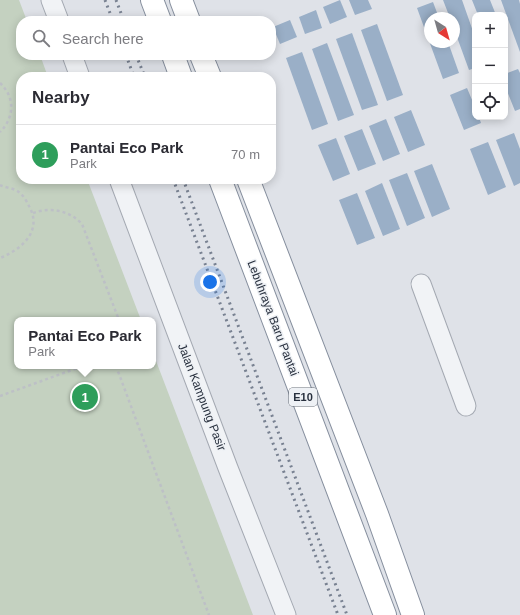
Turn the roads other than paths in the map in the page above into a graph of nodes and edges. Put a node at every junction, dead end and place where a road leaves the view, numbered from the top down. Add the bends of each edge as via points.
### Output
1 (51, 0) edge
2 (152, 0) edge
3 (181, 0) edge
4 (57, 16) edge
5 (158, 16) edge
6 (187, 16) edge
7 (74, 60) edge
8 (175, 60) edge
9 (204, 60) edge
10 (78, 72) edge
11 (179, 72) edge
12 (208, 72) edge
13 (121, 184) edge
14 (222, 184) edge
15 (250, 184) edge
16 (421, 284) dead end
17 (466, 406) dead end
18 (286, 615) edge
19 (385, 615) edge
20 (413, 615) edge

1 - 4 street
2 - 5 highway
3 - 6 highway
7 - 10 street
8 - 11 highway
9 - 12 highway
13 - 18 street, Jalan Kampung Pasir
14 - 19 highway, Lebuhraya Baru Pantai / E10
15 - 20 highway, E10 via 377,514
16 - 17 street

